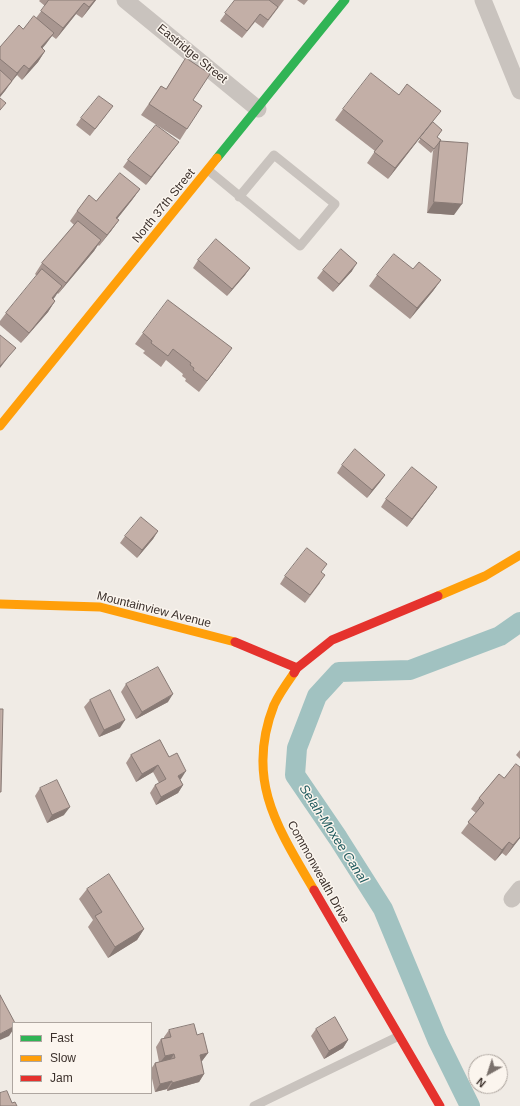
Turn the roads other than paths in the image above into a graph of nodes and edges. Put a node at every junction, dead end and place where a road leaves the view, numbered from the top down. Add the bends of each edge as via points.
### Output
1 (125, 0) edge
2 (345, 0) edge
3 (483, 0) edge
4 (520, 91) edge
5 (258, 109) junction
6 (208, 170) junction
7 (240, 197) junction
8 (0, 426) edge
9 (520, 555) edge
10 (0, 604) edge
11 (297, 668) junction
12 (399, 1036) junction
13 (254, 1106) edge
14 (440, 1106) edge

1 - 5 street, Eastridge Street
2 - 5 street, North 37th Street
3 - 4 street
5 - 6 street, North 37th Street
6 - 7 lane
6 - 8 street, North 37th Street
7 - 7 lane via 300,246 335,204 274,155
9 - 11 street, Commonwealth Drive via 485,576 332,640
10 - 11 street, Mountainview Avenue via 100,607 236,642
11 - 12 street, Commonwealth Drive via 275,703 264,735 262,773 270,804 283,837
12 - 13 lane
12 - 14 street, Commonwealth Drive

